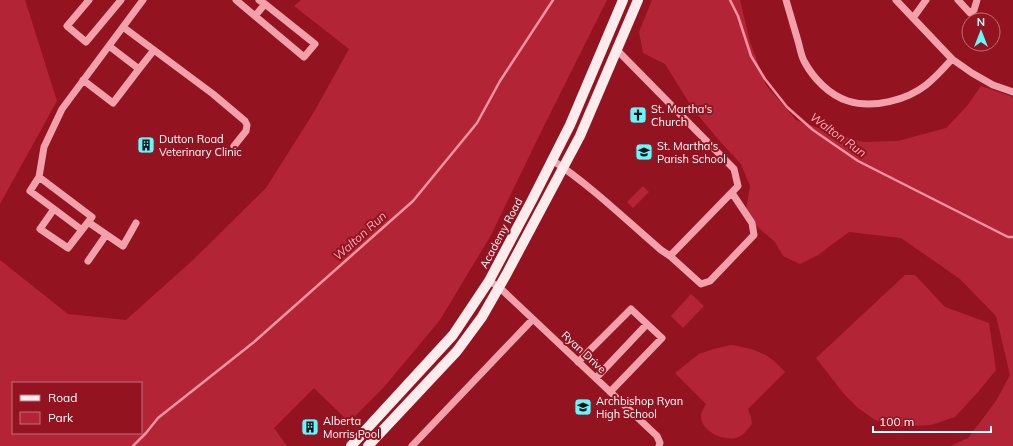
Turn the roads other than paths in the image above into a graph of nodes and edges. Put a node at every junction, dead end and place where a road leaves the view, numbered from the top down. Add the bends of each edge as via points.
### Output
1 (89, 0) edge
2 (121, 0) edge
3 (143, 0) edge
4 (236, 0) edge
5 (623, 0) edge
6 (638, 0) edge
7 (786, 0) edge
8 (896, 0) edge
9 (926, 0) edge
10 (958, 0) edge
11 (977, 0) edge
12 (262, 2) edge
13 (255, 16) junction
14 (912, 18) junction
15 (123, 27) junction
16 (604, 44) junction
17 (109, 46) junction
18 (154, 50) junction
19 (617, 50) junction
20 (952, 59) junction
21 (139, 69) junction
22 (83, 80) junction
23 (1013, 92) edge
24 (234, 146) dead end
25 (552, 160) junction
26 (563, 167) junction
27 (39, 177) junction
28 (732, 193) junction
29 (54, 209) junction
30 (88, 222) junction
31 (136, 223) dead end
32 (82, 230) junction
33 (106, 235) junction
34 (670, 256) junction
35 (88, 261) dead end
36 (489, 281) junction
37 (499, 288) junction
38 (533, 319) junction
39 (647, 324) junction
40 (578, 362) junction
41 (596, 378) junction
42 (610, 392) junction
43 (660, 445) edge
44 (350, 446) edge
45 (368, 446) edge
46 (412, 446) edge

1 - 2 street via 67,26 86,42
3 - 15 street
4 - 13 street
5 - 16 main road, Academy Road
6 - 19 main road
7 - 20 street via 803,60 819,82 848,101 886,103 906,97 926,85
8 - 14 street
9 - 14 street
10 - 11 street via 970,13 974,10
12 - 13 street
12 - 13 street via 315,44 304,57
14 - 20 street
15 - 17 street
15 - 18 street
16 - 19 main road
16 - 25 main road, Academy Road via 570,125
17 - 21 street
17 - 22 street
18 - 21 street
18 - 24 street via 245,121 246,131
19 - 26 main road via 580,136
19 - 28 street via 734,169 738,186
20 - 23 street via 993,85
21 - 22 street via 113,103
22 - 27 street via 62,109 44,147
25 - 26 street
25 - 36 main road, Academy Road
26 - 34 street
26 - 37 main road
27 - 29 street via 30,191
27 - 30 street via 92,217
28 - 34 street
28 - 34 street via 752,223 754,235 710,281 701,284
29 - 32 street
29 - 32 street via 40,229 68,248
30 - 32 street
30 - 33 street
31 - 33 street via 123,246
33 - 35 street
36 - 37 street, Ryan Drive
36 - 44 main road, Academy Road via 453,335
37 - 38 street, Ryan Drive
37 - 45 main road via 457,351
38 - 40 street, Ryan Drive
38 - 46 street
39 - 40 street via 631,309
39 - 41 street
39 - 42 street via 662,338
40 - 41 street, Ryan Drive
41 - 42 street, Ryan Drive
42 - 43 street, Ryan Drive via 656,436

